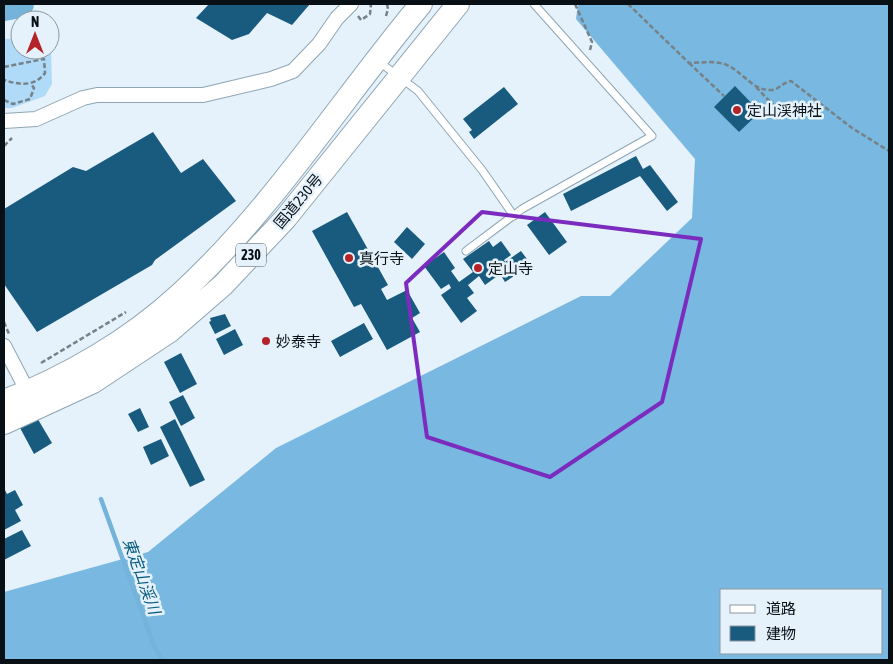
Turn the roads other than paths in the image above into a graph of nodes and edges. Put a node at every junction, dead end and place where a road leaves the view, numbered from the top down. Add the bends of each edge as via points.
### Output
1 (350, 4) edge
2 (421, 4) edge
3 (458, 4) edge
4 (534, 4) edge
5 (442, 22) junction
6 (376, 59) junction
7 (399, 76) junction
8 (4, 121) edge
9 (514, 216) junction
10 (466, 252) dead end
11 (8, 343) edge
12 (32, 400) junction
13 (4, 401) edge
14 (4, 423) edge

1 - 8 street via 293,70 271,79 203,94 97,95 36,119
2 - 5 street
2 - 6 highway, 国道230号 / 230
3 - 5 highway, 国道230号 / 230
4 - 9 lane via 652,136
5 - 7 highway, 国道230号 / 230
6 - 7 lane
6 - 12 highway, 国道230号 / 230 via 224,251 152,318
7 - 9 lane via 418,91 443,121
7 - 12 highway, 国道230号 / 230 via 285,219 222,285 162,336 93,382
9 - 10 lane
11 - 12 street
12 - 13 highway, 国道230号 / 230
12 - 14 highway, 国道230号 / 230

